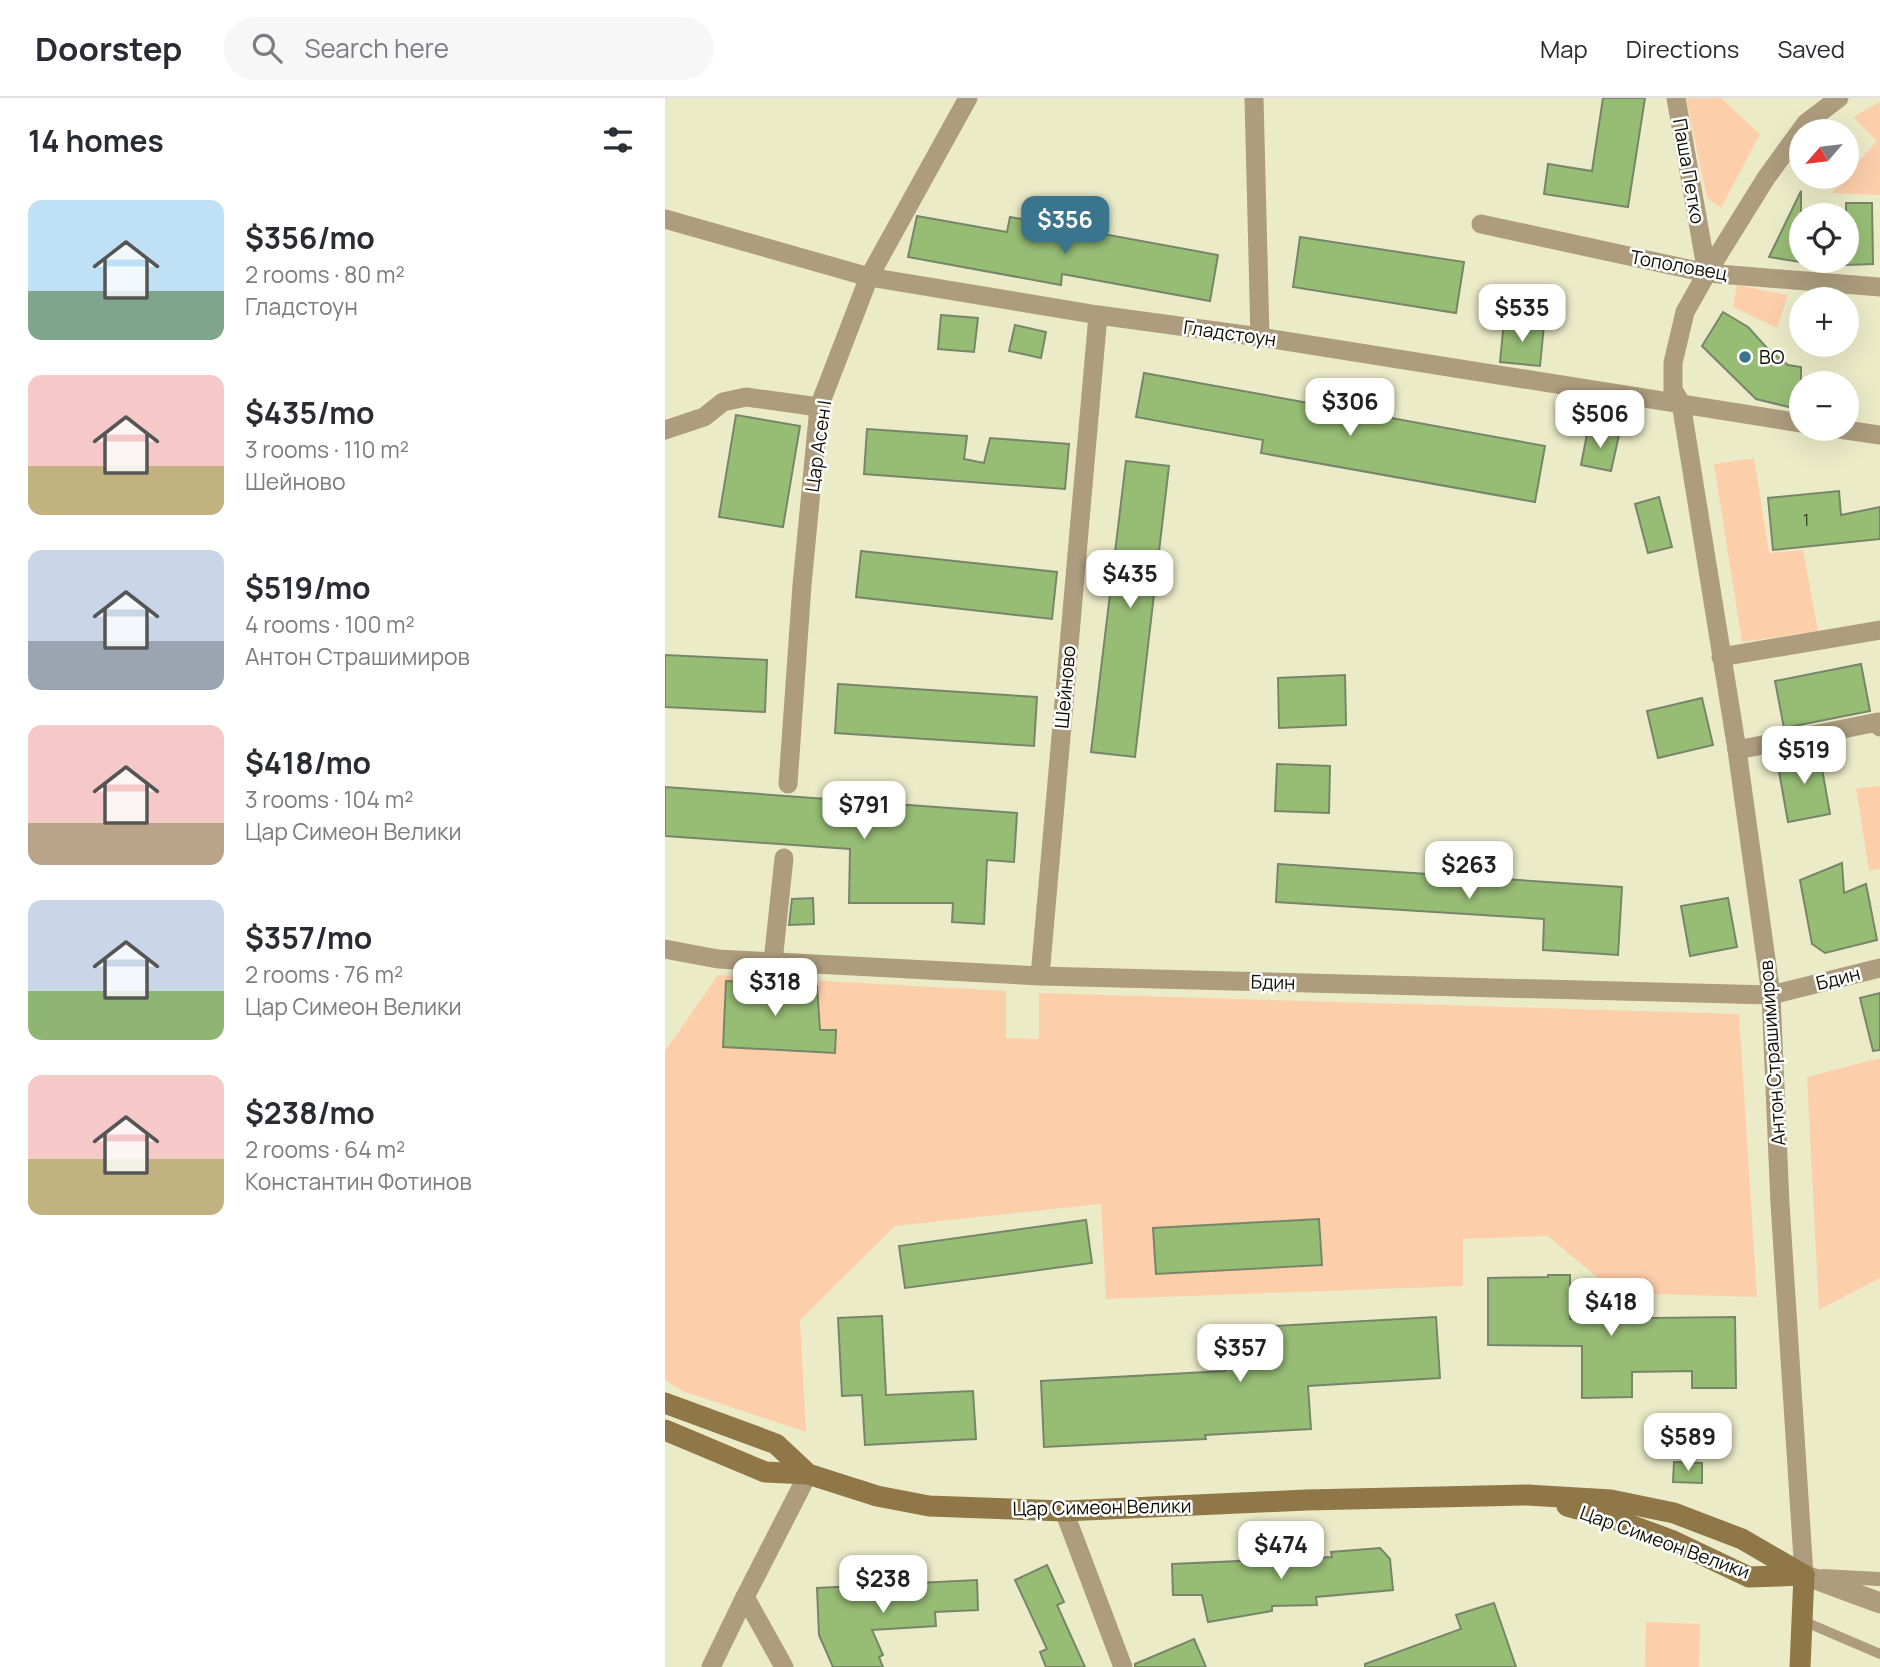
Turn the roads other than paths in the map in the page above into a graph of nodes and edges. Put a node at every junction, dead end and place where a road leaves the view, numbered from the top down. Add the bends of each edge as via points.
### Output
1 (968, 98) edge
2 (1254, 98) edge
3 (1676, 98) edge
4 (1839, 98) edge
5 (665, 219) edge
6 (1481, 224) dead end
7 (1707, 273) junction
8 (869, 277) junction
9 (1880, 287) edge
10 (1098, 315) junction
11 (1260, 337) junction
12 (1681, 403) junction
13 (819, 407) junction
14 (1789, 421) edge
15 (665, 430) edge
16 (1859, 432) edge
17 (1880, 435) edge
18 (1880, 630) edge
19 (1721, 657) junction
20 (1880, 727) edge
21 (1737, 750) junction
22 (789, 784) dead end
23 (784, 859) dead end
24 (665, 949) edge
25 (773, 962) junction
26 (1880, 968) edge
27 (1040, 976) junction
28 (1771, 995) junction
29 (665, 1404) edge
30 (665, 1430) edge
31 (808, 1474) junction
32 (1527, 1495) junction
33 (1064, 1511) junction
34 (1804, 1575) junction
35 (1880, 1579) edge
36 (745, 1597) junction
37 (1880, 1603) edge
38 (1802, 1621) junction
39 (1880, 1654) edge
40 (711, 1667) edge
41 (784, 1667) edge
42 (1123, 1667) edge
43 (1800, 1667) edge

1 - 8 street, Цар Асен I
2 - 11 street
3 - 7 street, Паша Петко
4 - 7 street via 1806,124
5 - 8 street, Гладстоун
6 - 7 street, Тополовец
7 - 9 street, Тополовец
7 - 12 street via 1685,312 1673,363 1674,390
8 - 10 street, Гладстоун
8 - 13 street, Цар Асен I
10 - 11 street, Гладстоун
10 - 27 street, Шейново
11 - 12 street, Гладстоун
12 - 14 street, Гладстоун
12 - 19 street, Антон Страшимиров
13 - 15 street via 746,397 723,402 704,417
13 - 22 street, Цар Асен I
16 - 17 street
18 - 19 street
19 - 21 street, Антон Страшимиров
20 - 21 street via 1878,722
21 - 28 street, Антон Страшимиров
23 - 25 street
24 - 25 street, Бдин via 718,959
25 - 27 street, Бдин
26 - 28 street, Бдин
27 - 28 street, Бдин
28 - 34 street, Антон Страшимиров
29 - 31 main road, Цар Симеон Велики via 776,1444
30 - 31 main road, Цар Симеон Велики via 765,1472
31 - 33 main road, Цар Симеон Велики via 877,1496 929,1506
31 - 36 street
32 - 33 main road, Цар Симеон Велики
32 - 34 main road, Цар Симеон Велики via 1671,1540 1749,1577
32 - 34 main road, Цар Симеон Велики via 1611,1500 1674,1513 1742,1539
33 - 42 street
34 - 35 street
34 - 37 street, Цар Симеон Велики
34 - 38 main road, Антон Страшимиров
36 - 40 street
36 - 41 street
38 - 39 lane
38 - 43 main road, Антон Страшимиров

